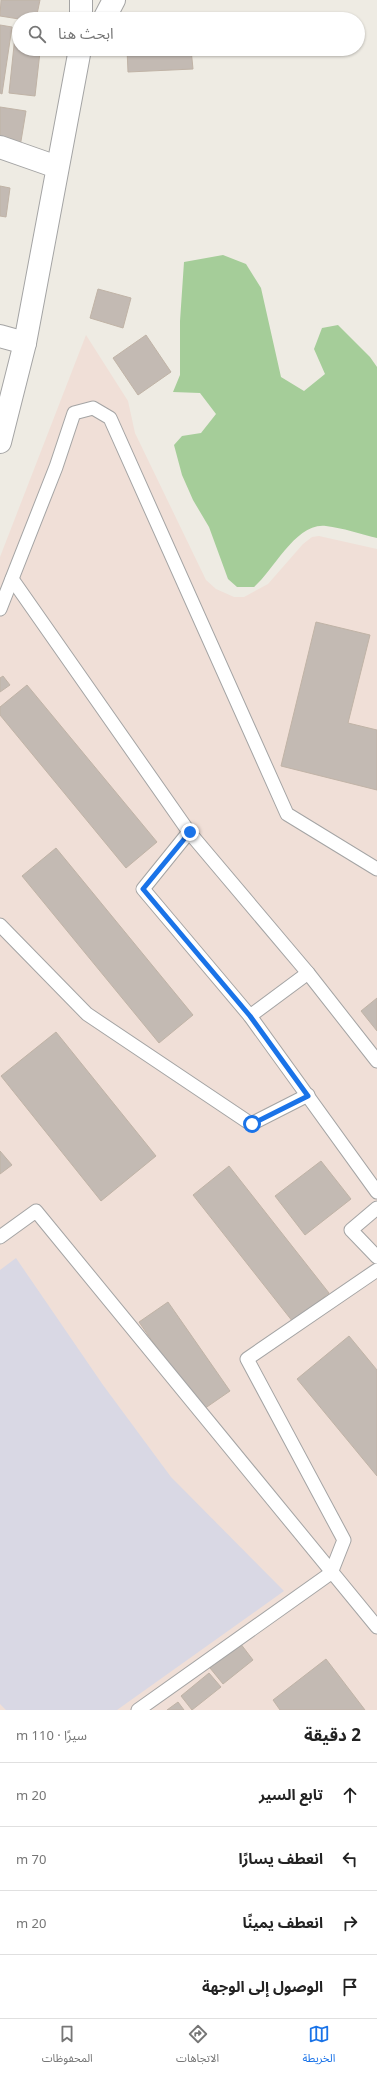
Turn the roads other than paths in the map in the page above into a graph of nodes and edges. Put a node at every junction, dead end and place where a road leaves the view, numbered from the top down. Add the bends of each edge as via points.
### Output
1 (81, 0) edge
2 (114, 0) edge
3 (81, 12) edge
4 (108, 12) edge
5 (79, 56) edge
6 (0, 147) edge
7 (58, 167) junction
8 (0, 336) edge
9 (26, 343) junction
10 (0, 442) edge
11 (12, 579) junction
12 (0, 609) edge
13 (190, 832) junction
14 (377, 869) edge
15 (0, 925) edge
16 (308, 973) junction
17 (250, 1016) junction
18 (377, 1061) edge
19 (308, 1096) junction
20 (377, 1192) edge
21 (377, 1208) edge
22 (0, 1237) edge
23 (377, 1257) edge
24 (377, 1270) edge
25 (331, 1573) junction
26 (377, 1627) edge
27 (138, 1710) edge

1 - 3 street
2 - 4 street
5 - 7 street
6 - 7 street
7 - 9 street
8 - 9 street
9 - 10 street
11 - 12 lane
11 - 13 lane
11 - 14 lane via 56,467 74,413 93,408 110,418 287,814
13 - 16 lane
13 - 17 lane via 143,889
15 - 19 lane via 87,1014 252,1124
16 - 17 lane
16 - 18 lane
17 - 19 lane
19 - 20 lane
21 - 23 lane via 351,1230
22 - 25 lane via 36,1212
24 - 25 lane via 247,1359 344,1540
25 - 26 lane
25 - 27 lane

